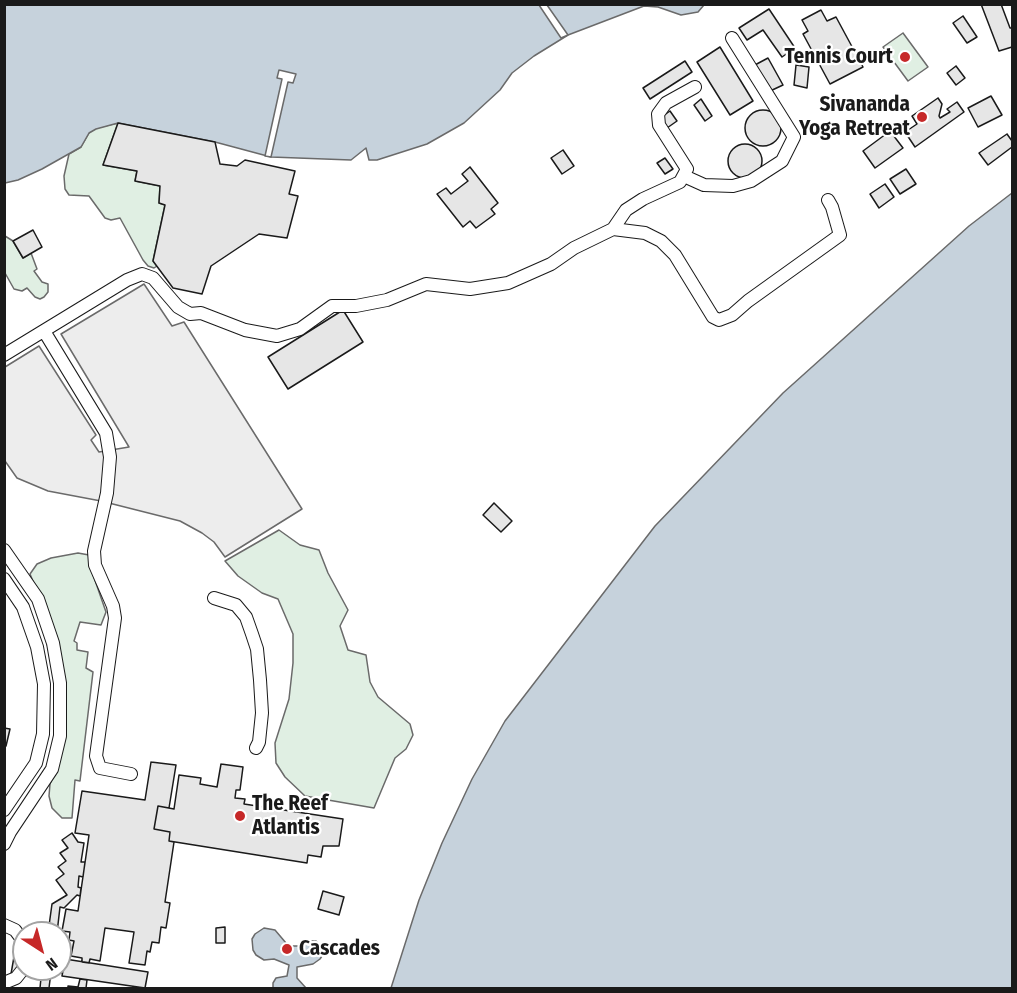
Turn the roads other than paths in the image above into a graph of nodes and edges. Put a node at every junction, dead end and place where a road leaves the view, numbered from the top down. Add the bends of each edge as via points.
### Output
1 (732, 38) dead end
2 (695, 87) dead end
3 (684, 176) junction
4 (828, 200) dead end
5 (613, 230) junction
6 (44, 331) junction
7 (4, 355) edge
8 (4, 550) edge
9 (4, 579) edge
10 (214, 598) dead end
11 (256, 748) dead end
12 (131, 774) dead end
13 (4, 810) edge
14 (4, 844) edge
15 (4, 917) edge
16 (10, 928) edge

1 - 3 lane via 794,137 782,161 751,181 733,186 704,185
2 - 3 lane via 666,103 658,114 659,125 687,170
3 - 5 lane via 681,182 626,210
4 - 5 lane via 840,235 732,315 719,320 712,317 675,255 661,241 645,233
5 - 6 lane via 508,283 470,289 426,284 387,300 332,306 300,329 277,336 245,330 201,313 190,314 173,302 153,278 142,274
6 - 7 lane
6 - 12 lane via 106,432 110,464 94,551 95,565 115,618 96,756 100,768
8 - 14 lane via 38,599 53,643 60,683 60,736 51,769
9 - 13 lane via 23,607 37,647 44,694 43,734 36,763
10 - 11 lane via 236,605 246,617 257,649 261,702
15 - 16 lane

